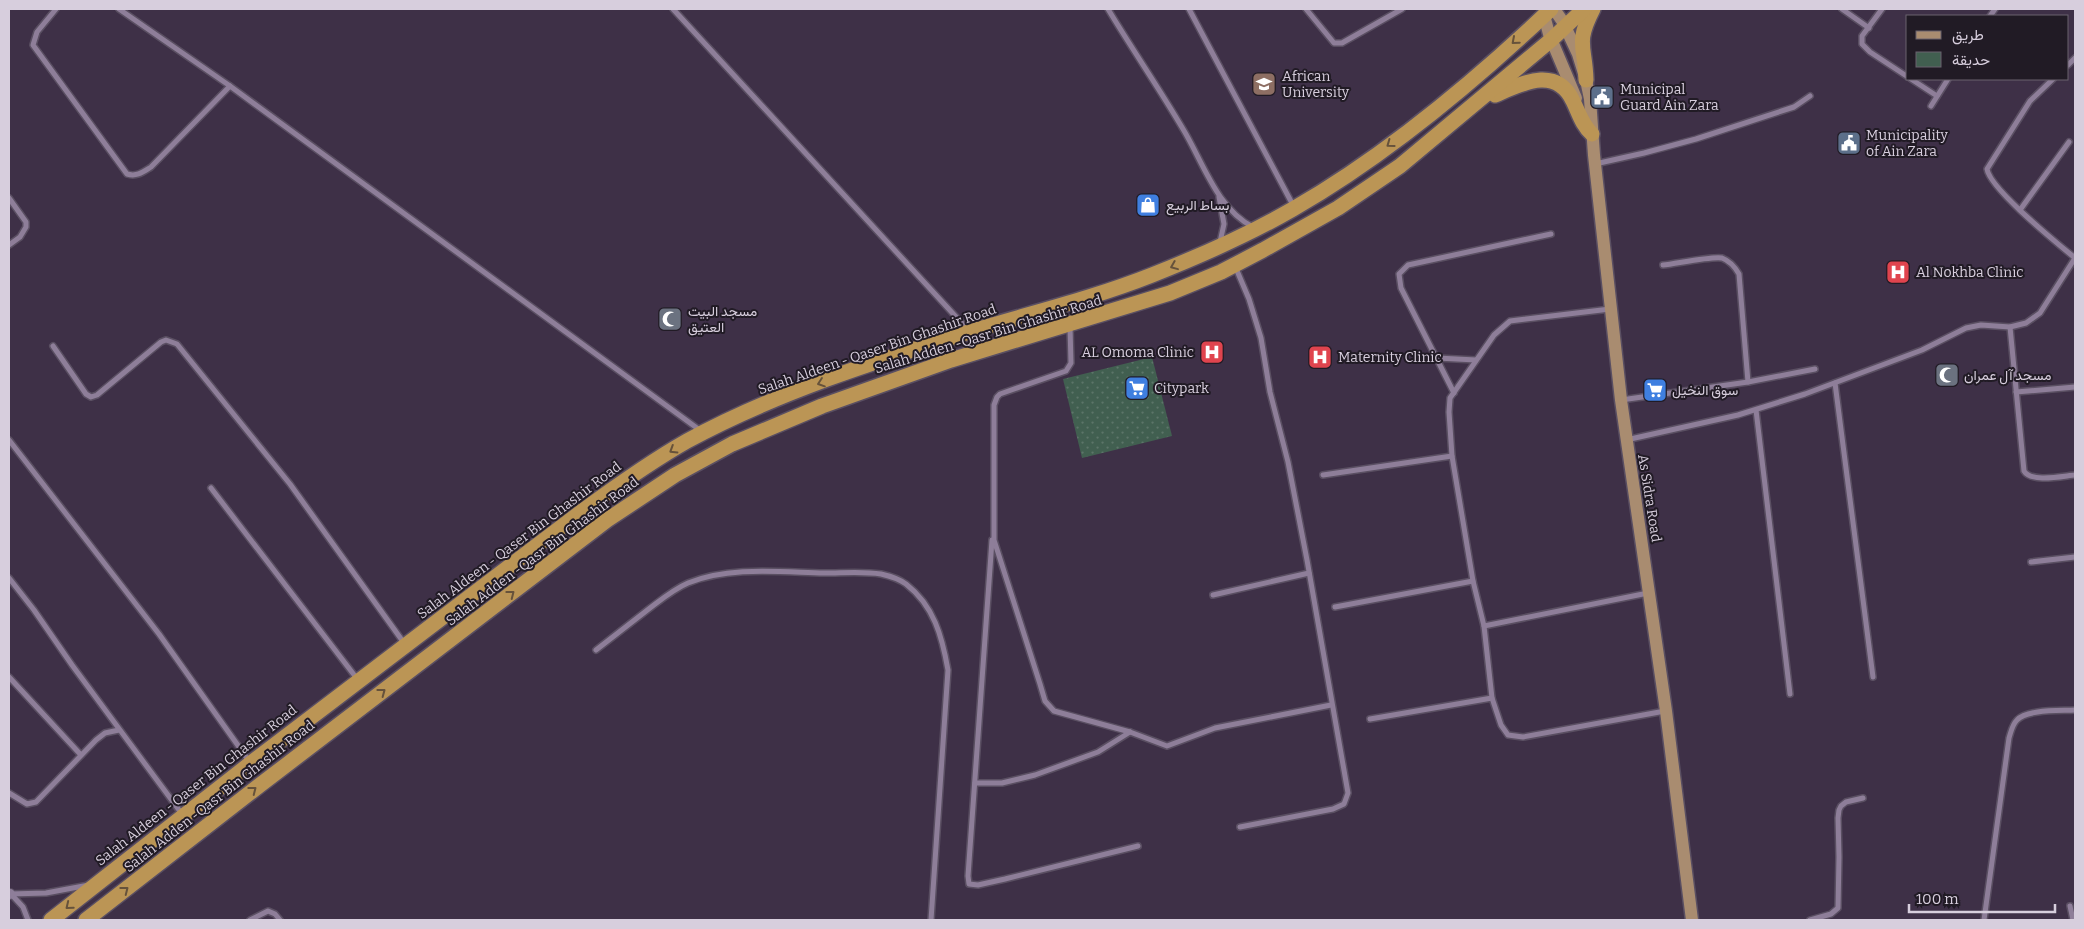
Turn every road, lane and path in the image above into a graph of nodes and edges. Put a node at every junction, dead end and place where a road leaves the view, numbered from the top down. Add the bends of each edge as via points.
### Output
1 (56, 9) edge
2 (119, 9) edge
3 (674, 9) edge
4 (1108, 9) edge
5 (1189, 9) edge
6 (1306, 9) edge
7 (1402, 9) edge
8 (1584, 9) edge
9 (1593, 9) edge
10 (1842, 9) edge
11 (1882, 9) edge
12 (1548, 10) edge
13 (1566, 27) junction
14 (1869, 28) junction
15 (1551, 40) junction
16 (1906, 76) edge
17 (1586, 80) junction
18 (1912, 80) edge
19 (1947, 80) edge
20 (2052, 80) edge
21 (230, 86) junction
22 (1810, 96) dead end
23 (1936, 96) junction
24 (1480, 101) junction
25 (1931, 106) dead end
26 (1592, 134) junction
27 (2069, 142) dead end
28 (1595, 164) junction
29 (1218, 191) junction
30 (9, 198) edge
31 (1294, 208) junction
32 (2020, 210) junction
33 (1256, 228) junction
34 (1551, 234) dead end
35 (9, 245) edge
36 (1218, 246) junction
37 (2075, 258) edge
38 (1234, 265) junction
39 (1662, 265) dead end
40 (1610, 309) junction
41 (1070, 325) junction
42 (2010, 327) junction
43 (970, 332) junction
44 (53, 346) dead end
45 (1438, 358) junction
46 (1476, 360) junction
47 (1815, 369) dead end
48 (1748, 382) junction
49 (1836, 383) junction
50 (2075, 386) edge
51 (2016, 392) junction
52 (1454, 393) junction
53 (1621, 400) junction
54 (1756, 410) junction
55 (703, 433) junction
56 (9, 440) edge
57 (1626, 440) junction
58 (1452, 456) junction
59 (1323, 475) dead end
60 (2075, 475) edge
61 (211, 488) dead end
62 (992, 532) junction
63 (2075, 557) edge
64 (2031, 562) dead end
65 (1309, 573) junction
66 (9, 578) edge
67 (1473, 581) junction
68 (1649, 593) junction
69 (1213, 595) dead end
70 (1335, 607) dead end
71 (1484, 626) junction
72 (424, 630) junction
73 (406, 644) junction
74 (439, 649) junction
75 (596, 650) dead end
76 (9, 677) edge
77 (1873, 678) dead end
78 (358, 681) junction
79 (1790, 694) dead end
80 (1492, 698) junction
81 (1331, 705) junction
82 (2075, 710) edge
83 (1666, 711) junction
84 (1370, 719) dead end
85 (119, 730) junction
86 (1130, 732) junction
87 (81, 755) junction
88 (251, 763) junction
89 (974, 783) junction
90 (9, 793) edge
91 (1863, 798) dead end
92 (184, 816) junction
93 (1240, 827) dead end
94 (1138, 846) dead end
95 (95, 884) junction
96 (10, 894) edge
97 (2070, 906) dead end
98 (28, 920) edge
99 (51, 920) edge
100 (86, 920) edge
101 (250, 920) edge
102 (280, 920) edge
103 (931, 920) edge
104 (1692, 920) edge
105 (1810, 920) edge
106 (1984, 920) edge
107 (2072, 920) edge

1 - 21 street via 37,32 33,45 127,174 140,174 151,167
2 - 21 street
3 - 43 street
4 - 29 street
5 - 31 street
6 - 7 street via 1334,44 1342,43
8 - 13 highway, Salah Adden -Qasr Bin Ghashir Road
9 - 17 highway via 1582,40
10 - 14 street
11 - 14 street
12 - 13 main road, As Sidra Road
12 - 15 main road
12 -> 31 highway, Salah Aldeen - Qaser Bin Ghashir Road via 1460,90 1410,129 1333,185
13 - 15 highway, Salah Adden -Qasr Bin Ghashir Road
13 - 17 main road, As Sidra Road
14 - 16 street via 1862,36 1862,44
15 - 24 highway, Salah Adden -Qasr Bin Ghashir Road
15 - 26 main road
17 - 26 main road, As Sidra Road
18 - 23 street
19 - 23 street
20 - 32 street via 2030,101 1987,169 1990,177
21 - 55 street
22 - 28 street via 1794,107 1696,139
23 - 25 street
24 - 26 highway via 1527,81 1553,82 1569,93 1584,125
24 - 38 highway, Salah Adden -Qasr Bin Ghashir Road via 1369,188
26 - 28 main road, As Sidra Road
27 - 32 street
28 - 40 main road, As Sidra Road
29 - 33 street via 1234,214
29 - 36 street via 1224,224
30 - 35 street via 26,222 26,227 20,237
31 - 33 highway, Salah Aldeen - Qaser Bin Ghashir Road
32 - 37 street
33 - 36 highway, Salah Aldeen - Qaser Bin Ghashir Road
34 - 45 street via 1408,265 1399,274 1401,288
36 -> 43 highway, Salah Aldeen - Qaser Bin Ghashir Road via 1115,289
37 - 42 street via 2040,313 2026,323
38 - 41 highway, Salah Adden -Qasr Bin Ghashir Road via 1170,293
38 - 65 street via 1258,325
39 - 48 street via 1720,258 1735,267 1740,274
40 - 46 street via 1510,321 1494,335
40 - 53 main road, As Sidra Road
41 - 62 street via 1071,362 1066,371 997,397 994,405
74 -> 41 highway, Salah Adden -Qasr Bin Ghashir Road via 607,520 675,475 732,444 861,391 950,360
42 - 49 street via 1980,325 1966,328 1922,350
42 - 51 street
43 -> 55 highway, Salah Aldeen - Qaser Bin Ghashir Road via 796,391
44 - 73 street via 91,397 97,396 161,342 166,340 177,344 290,484
45 - 46 street
45 - 52 street
46 - 52 street
47 - 48 street
48 - 53 street
49 - 54 street
49 - 77 street
50 - 51 street
51 - 60 street via 2025,474 2035,478
52 - 58 street via 1450,398 1449,412
53 - 57 main road, As Sidra Road
54 - 57 street
54 - 79 street
55 -> 72 highway, Salah Aldeen - Qaser Bin Ghashir Road via 613,488
56 - 88 street via 159,634
57 - 68 main road, As Sidra Road
58 - 59 street
58 - 67 street
61 - 78 street
62 - 86 street via 1049,706 1054,711
62 - 89 street
63 - 64 street
65 - 69 street
65 - 81 street
66 - 85 street
67 - 70 street
67 - 71 street
68 - 71 street
68 - 83 main road, As Sidra Road
71 - 80 street
72 - 73 highway, Salah Aldeen - Qaser Bin Ghashir Road
72 - 74 highway
73 - 78 highway, Salah Aldeen - Qaser Bin Ghashir Road
100 -> 74 highway, Salah Adden -Qasr Bin Ghashir Road
75 - 103 street via 672,592 705,577 767,572 874,573 905,584 923,601 934,618 948,670
76 - 87 street
78 - 88 highway, Salah Aldeen - Qaser Bin Ghashir Road
80 - 83 street via 1508,735 1523,737
80 - 84 street
81 - 86 street via 1215,728 1167,746
81 - 93 street via 1348,793 1344,804
82 - 106 street via 2024,715 2013,726
83 - 104 main road, As Sidra Road
85 - 87 street via 105,733
85 - 92 street
86 - 89 street via 1098,752 1027,777 1002,783
87 - 90 street via 36,802 22,803
88 - 92 highway, Salah Aldeen - Qaser Bin Ghashir Road
89 - 94 street via 968,876 971,885
91 - 105 street via 1846,802 1839,810 1836,910
92 - 95 highway, Salah Aldeen - Qaser Bin Ghashir Road
95 - 96 street via 46,893
95 -> 99 highway, Salah Aldeen - Qaser Bin Ghashir Road
96 - 98 street via 23,907
97 - 107 street
101 - 102 street via 268,911

